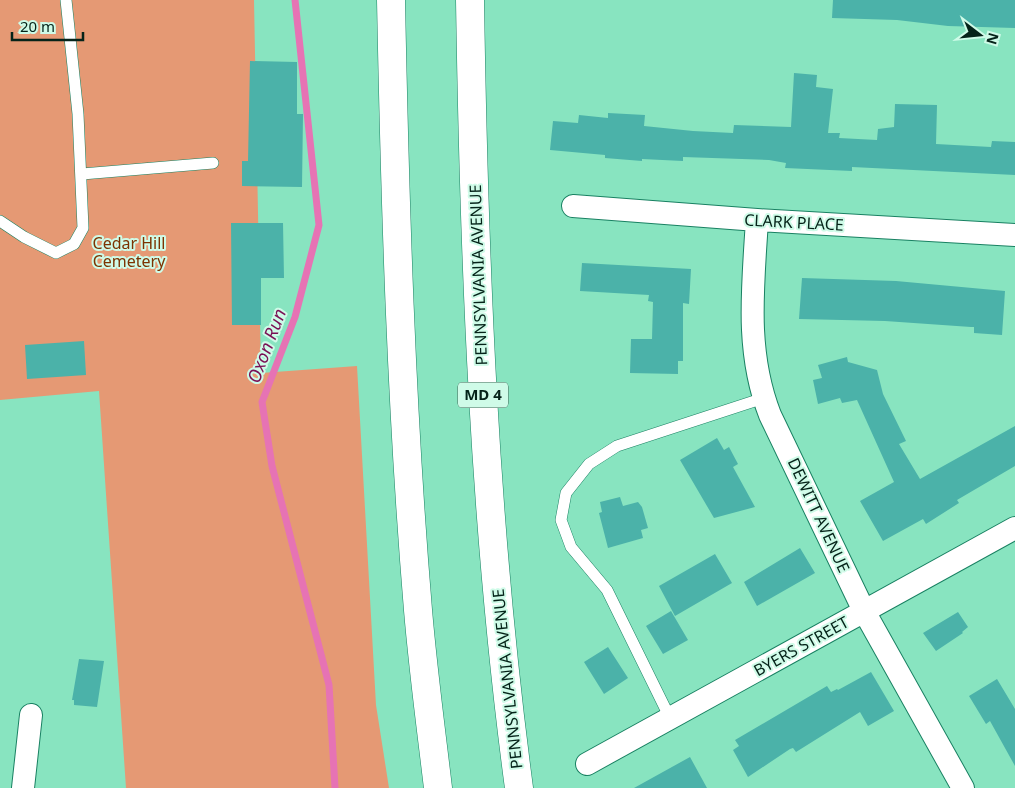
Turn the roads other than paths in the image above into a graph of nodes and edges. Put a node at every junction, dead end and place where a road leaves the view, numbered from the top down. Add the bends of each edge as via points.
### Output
1 (66, 0) edge
2 (391, 0) edge
3 (470, 0) edge
4 (213, 163) dead end
5 (82, 174) junction
6 (573, 206) dead end
7 (757, 220) junction
8 (0, 221) edge
9 (1015, 235) edge
10 (764, 398) junction
11 (1015, 528) edge
12 (864, 611) junction
13 (31, 715) dead end
14 (670, 718) junction
15 (587, 764) dead end
16 (23, 788) edge
17 (438, 788) edge
18 (519, 788) edge
19 (963, 788) edge

1 - 5 lane
2 - 17 highway via 395,206 409,473 418,612
3 - 18 highway, PENNSYLVANIA AVENUE / MD 4 via 479,333 502,664
4 - 5 lane
5 - 8 lane via 83,228 74,244 56,253
6 - 7 street, CLARK PLACE
7 - 9 street, CLARK PLACE
7 - 10 street, DEWITT AVENUE via 752,340
10 - 12 street, DEWITT AVENUE
10 - 14 lane via 617,446 589,464 566,493 561,520 570,547 607,590
11 - 12 street, BYERS STREET
12 - 14 street, BYERS STREET
12 - 19 street, DEWITT AVENUE
13 - 16 street
14 - 15 street, BYERS STREET

